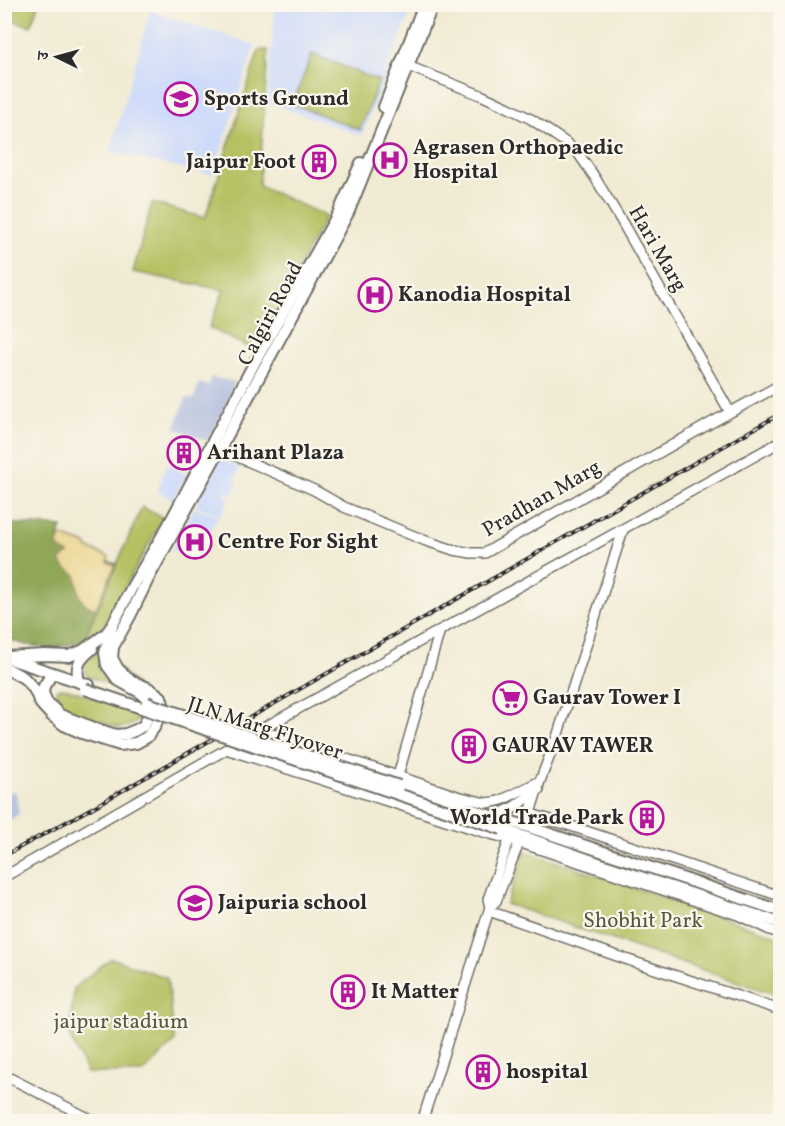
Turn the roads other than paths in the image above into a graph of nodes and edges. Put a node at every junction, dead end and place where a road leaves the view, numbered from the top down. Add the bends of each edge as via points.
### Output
1 (424, 4) edge
2 (433, 4) edge
3 (405, 65) junction
4 (780, 385) edge
5 (730, 412) junction
6 (780, 442) edge
7 (216, 447) junction
8 (196, 483) junction
9 (623, 530) junction
10 (112, 626) junction
11 (440, 630) junction
12 (115, 638) junction
13 (5, 662) edge
14 (50, 677) junction
15 (85, 686) junction
16 (258, 731) junction
17 (226, 749) junction
18 (399, 776) junction
19 (539, 785) junction
20 (391, 802) junction
21 (531, 814) junction
22 (490, 816) junction
23 (515, 834) junction
24 (4, 877) edge
25 (780, 896) edge
26 (490, 909) junction
27 (780, 911) edge
28 (760, 920) junction
29 (780, 923) edge
30 (780, 933) edge
31 (780, 1010) edge
32 (4, 1075) edge
33 (96, 1122) edge
34 (422, 1122) edge

1 - 3 main road, Calgiri Road
2 - 3 main road, Calgiri Road
3 - 5 street, Hari Marg via 531,119 579,153
3 - 7 main road, Calgiri Road via 348,213
4 - 5 street, Pradhan Marg
5 - 7 street, Pradhan Marg via 485,553 454,550 426,541
6 - 9 street
7 - 8 main road, Calgiri Road
8 - 10 main road, Calgiri Road
8 - 12 main road, Calgiri Road
9 - 11 street
9 - 19 street
10 - 12 main road
10 - 13 main road via 82,651 69,656 45,655
11 - 16 street
11 - 18 street
12 - 13 main road via 112,658 118,669 161,697 163,704 154,728 136,743 120,745 64,725
12 - 14 main road via 105,653 106,665 118,680 145,696 148,716 143,726 116,735 60,714 43,693
12 - 15 main road via 81,660 78,666
13 - 14 main road, JLN Marg Flyover
13 - 15 main road
14 - 15 main road, JLN Marg Flyover
15 - 22 main road, JLN Marg Flyover, bridge via 164,708
15 - 23 main road, JLN Marg Flyover, bridge
16 - 17 street
16 - 18 street
17 - 20 street
17 - 24 street
18 - 19 street via 486,803
18 - 20 street
19 - 21 street
19 - 22 main road via 513,808
20 - 23 street via 483,832
21 - 23 street
21 - 25 street
22 - 23 main road, JLN Marg Flyover
23 - 26 street via 488,898
23 - 27 main road
23 - 28 main road
26 - 31 street
26 - 34 street
28 - 29 main road
28 - 30 street
32 - 33 street

